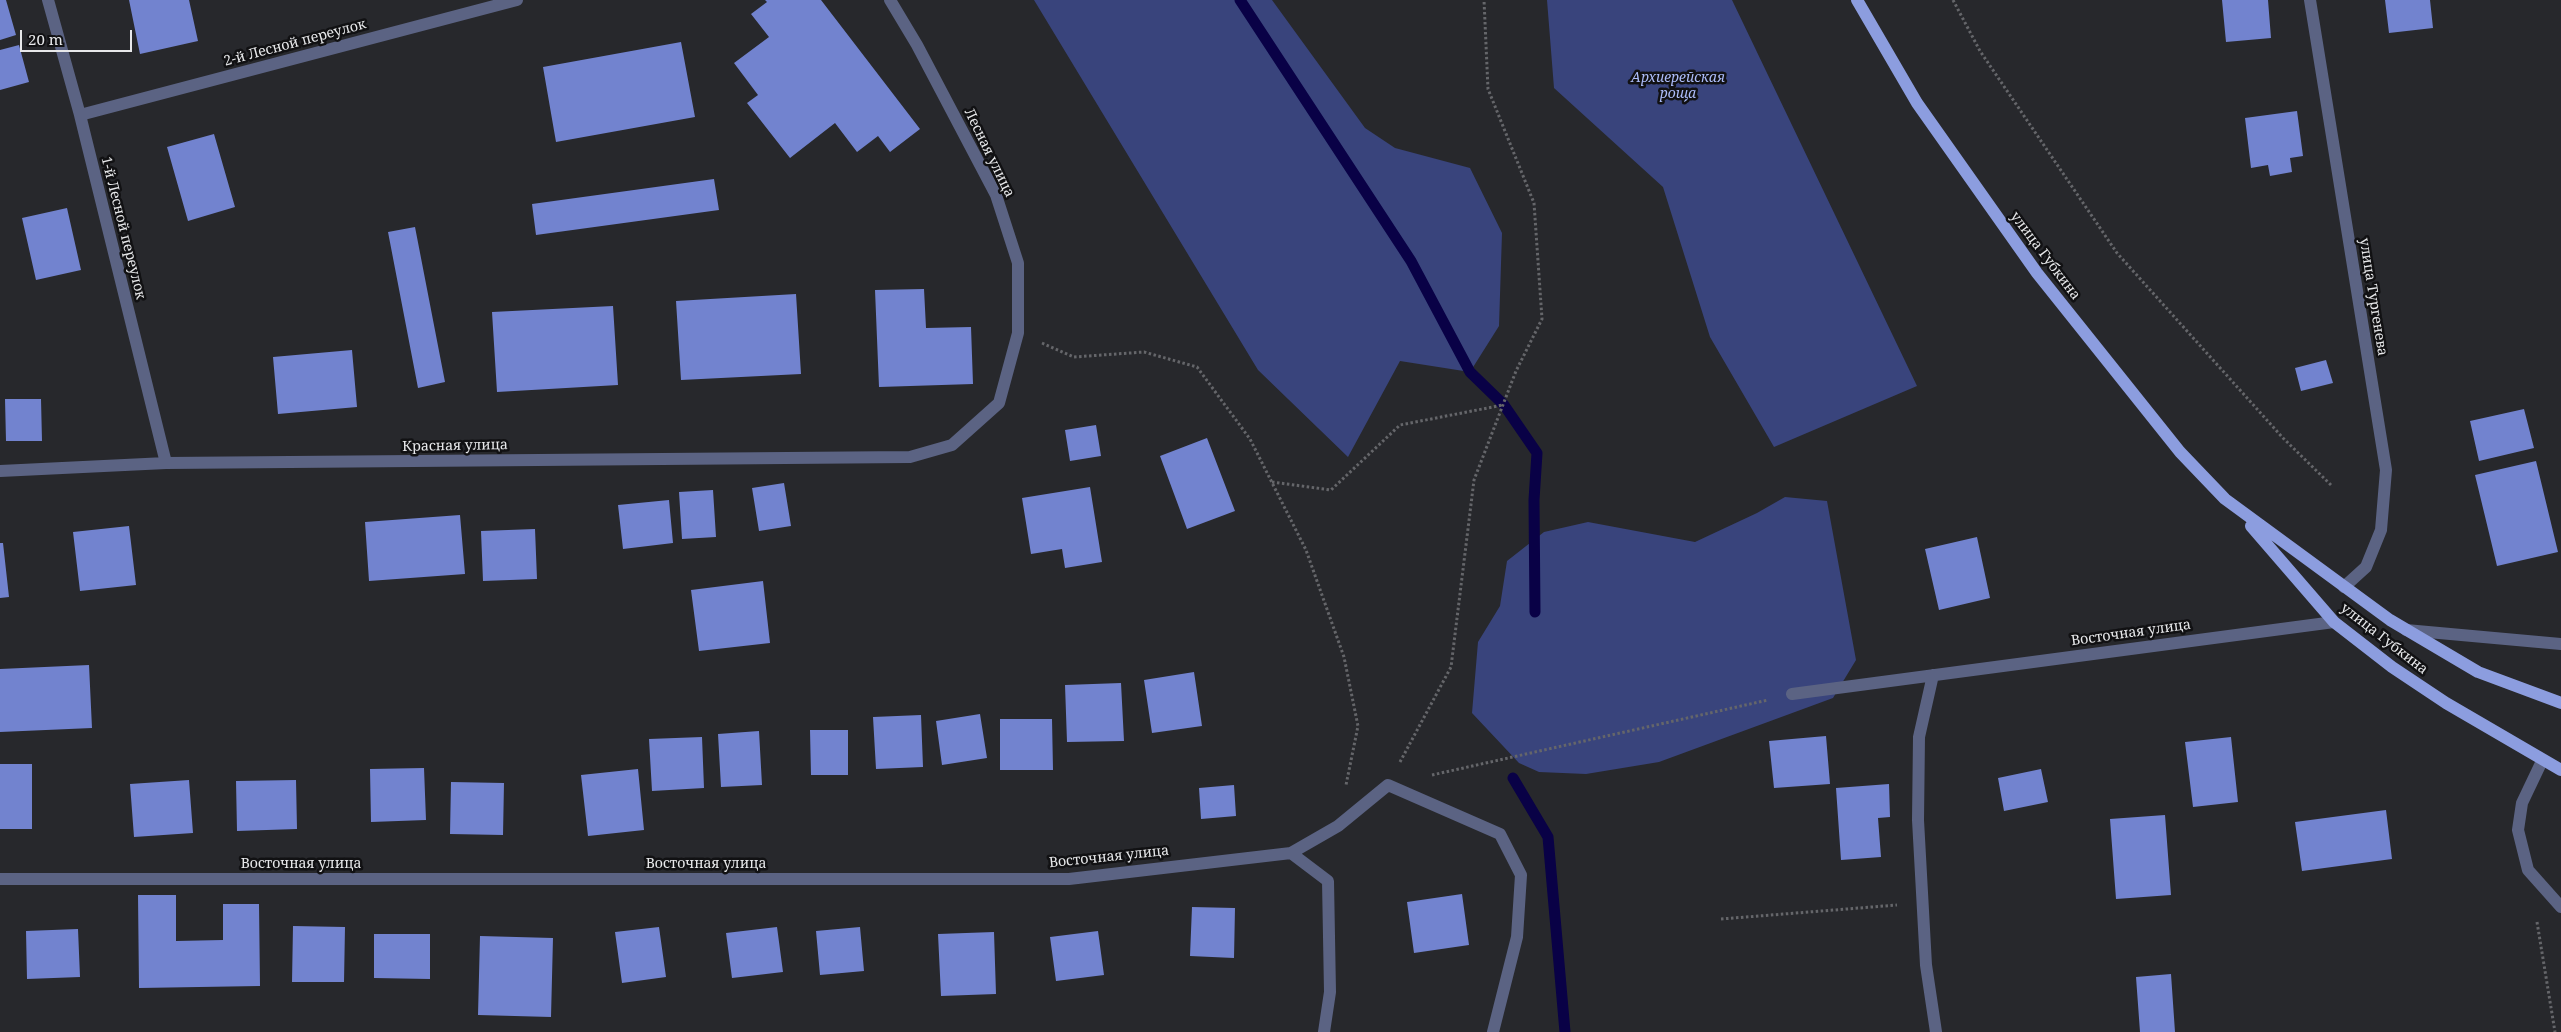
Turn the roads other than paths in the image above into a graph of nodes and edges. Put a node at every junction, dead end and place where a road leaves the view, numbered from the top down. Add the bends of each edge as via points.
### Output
1 (48, 0) edge
2 (516, 0) edge
3 (890, 0) edge
4 (1857, 0) edge
5 (2310, 0) edge
6 (80, 115) junction
7 (910, 457) joint
8 (166, 463) junction
9 (0, 471) edge
10 (2236, 509) junction
11 (2344, 587) junction
12 (2334, 622) junction
13 (2406, 630) junction
14 (2561, 644) edge
15 (1933, 675) junction
16 (1792, 694) road end
17 (2561, 703) edge
18 (2542, 761) junction
19 (2561, 770) edge
20 (1290, 853) junction
21 (0, 879) edge
22 (2561, 907) edge
23 (1324, 1032) edge
24 (1493, 1032) edge
25 (1936, 1032) edge

1 - 6 street, 1-й Лесной переулок
2 - 6 street, 2-й Лесной переулок
3 - 7 street, Лесная улица via 922,53 996,195 1018,263 1018,333 999,403 952,445
4 - 10 main road, улица Губкина via 1917,103 2037,273 2180,452
5 - 11 street, улица Тургенева via 2386,470 2382,530 2366,567
6 - 8 street, 1-й Лесной переулок
7 - 8 street, Красная улица
8 - 9 street, Красная улица
10 - 11 main road, улица Губкина
10 - 12 main road, улица Губкина
11 - 13 main road, улица Губкина
12 - 15 street, Восточная улица
12 - 18 main road, улица Губкина via 2446,704
13 - 14 street
13 - 17 main road, улица Губкина via 2478,672
15 - 16 street, Восточная улица
15 - 25 street via 1919,737 1918,820 1926,965
18 - 19 main road, улица Губкина
18 - 22 street via 2522,803 2518,830 2528,870
20 - 21 street, Восточная улица via 1069,879
20 - 23 street via 1328,881 1330,992
20 - 24 street, Восточная улица via 1338,826 1388,784 1500,834 1521,875 1517,937

